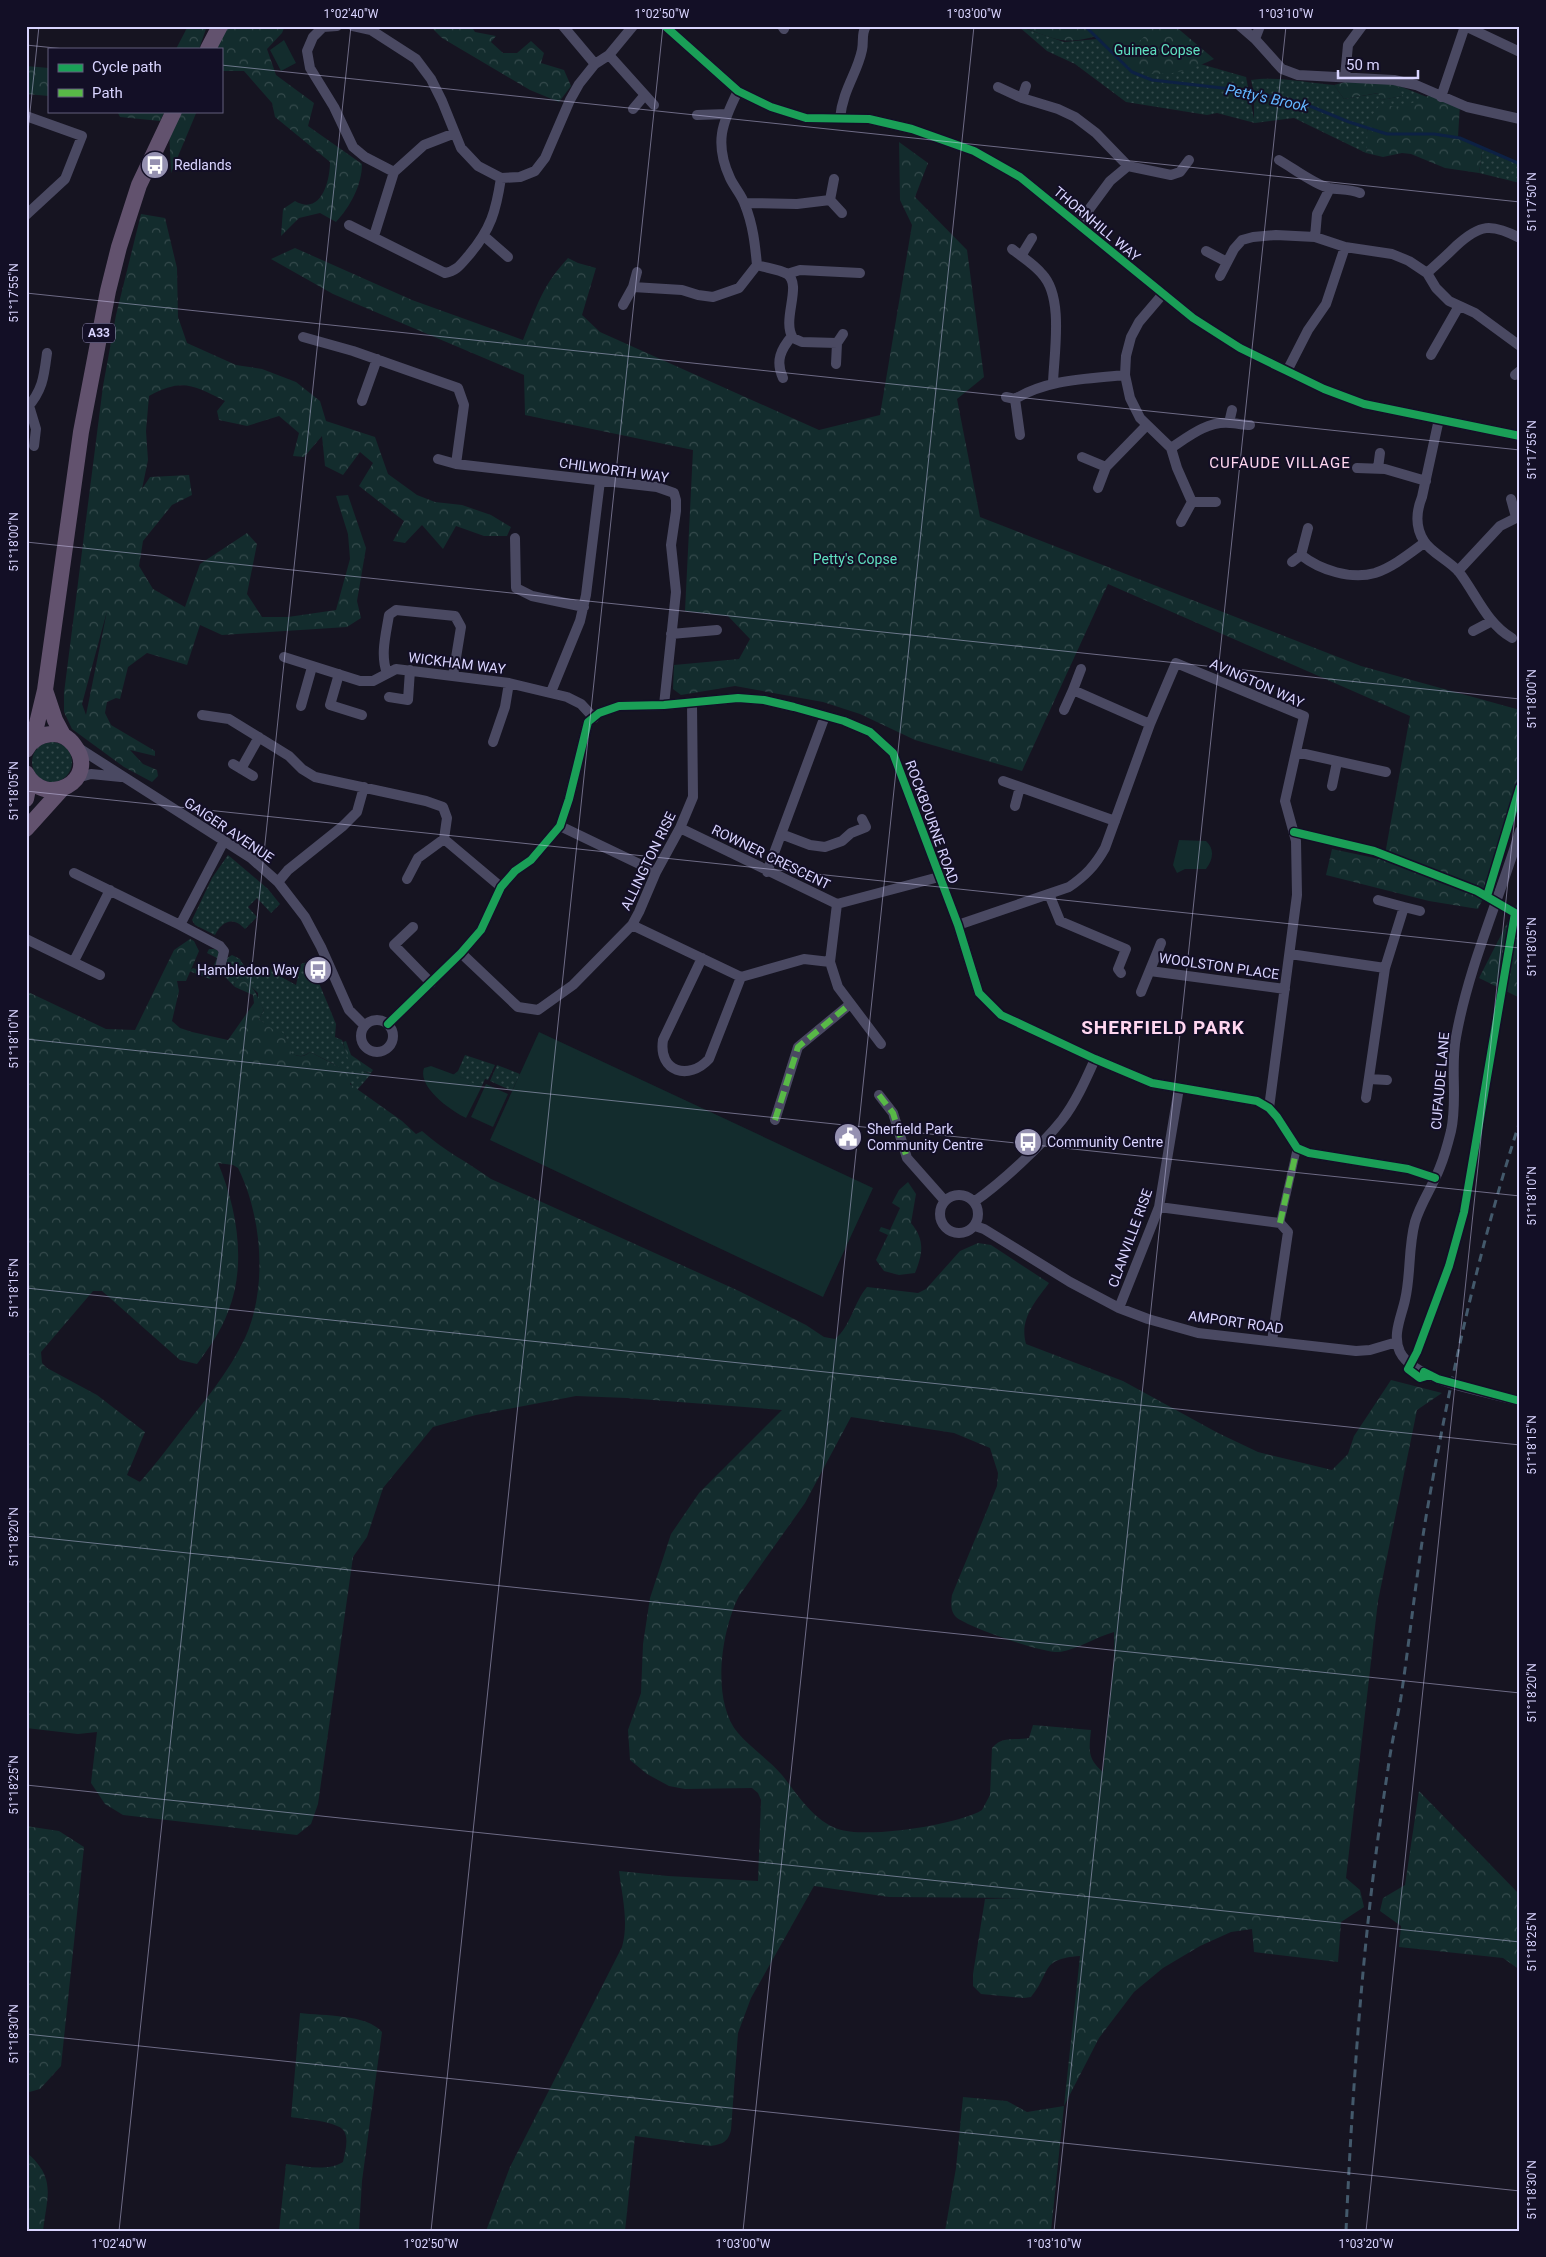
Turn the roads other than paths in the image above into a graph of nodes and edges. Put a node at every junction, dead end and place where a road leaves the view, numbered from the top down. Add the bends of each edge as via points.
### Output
1 (220, 26) edge
2 (337, 26) edge
3 (352, 26) edge
4 (563, 26) edge
5 (633, 26) edge
6 (665, 26) edge
7 (1240, 26) edge
8 (1260, 26) edge
9 (1362, 26) edge
10 (1465, 26) edge
11 (323, 27) edge
12 (861, 29) edge
13 (1256, 39) junction
14 (209, 48) edge
15 (1520, 52) edge
16 (609, 55) junction
17 (596, 64) junction
18 (1345, 77) junction
19 (1026, 86) dead end
20 (998, 87) dead end
21 (738, 91) junction
22 (644, 96) junction
23 (1441, 97) junction
24 (1022, 98) junction
25 (654, 106) dead end
26 (633, 109) dead end
27 (174, 112) edge
28 (727, 114) junction
29 (697, 115) dead end
30 (26, 116) edge
31 (840, 118) junction
32 (1520, 119) edge
33 (455, 133) junction
34 (1189, 160) dead end
35 (1281, 165) dead end
36 (1128, 166) junction
37 (394, 172) junction
38 (501, 178) junction
39 (834, 179) dead end
40 (1330, 188) junction
41 (1360, 193) dead end
42 (830, 200) junction
43 (745, 203) junction
44 (842, 213) dead end
45 (26, 215) edge
46 (1079, 224) junction
47 (349, 225) dead end
48 (374, 236) junction
49 (484, 236) junction
50 (1314, 237) junction
51 (1032, 238) dead end
52 (1520, 238) edge
53 (1345, 247) junction
54 (1012, 249) dead end
55 (1206, 251) dead end
56 (1021, 256) junction
57 (508, 258) dead end
58 (1227, 262) junction
59 (757, 265) junction
60 (637, 272) dead end
61 (860, 273) dead end
62 (1427, 273) junction
63 (787, 274) junction
64 (1220, 276) dead end
65 (633, 287) junction
66 (1162, 295) junction
67 (623, 305) dead end
68 (1459, 306) junction
69 (844, 334) dead end
70 (792, 336) junction
71 (303, 337) dead end
72 (837, 343) junction
73 (1520, 346) edge
74 (46, 353) dead end
75 (1431, 355) dead end
76 (377, 359) junction
77 (836, 364) dead end
78 (1287, 371) junction
79 (1126, 375) junction
80 (783, 378) dead end
81 (1053, 383) junction
82 (362, 401) dead end
83 (27, 408) edge
84 (1232, 410) dead end
85 (1439, 419) junction
86 (1229, 423) junction
87 (1146, 426) junction
88 (1250, 426) dead end
89 (1020, 435) dead end
90 (1520, 436) edge
91 (34, 446) dead end
92 (1172, 448) junction
93 (1380, 452) dead end
94 (1082, 457) dead end
95 (438, 459) dead end
96 (456, 464) junction
97 (1106, 467) junction
98 (1357, 468) dead end
99 (1378, 468) junction
100 (600, 481) junction
101 (1426, 481) junction
102 (1098, 488) dead end
103 (1511, 499) dead end
104 (1192, 502) junction
105 (1216, 502) dead end
106 (1518, 516) edge
107 (1181, 522) dead end
108 (1308, 528) dead end
109 (515, 538) dead end
110 (1424, 543) junction
111 (1301, 556) junction
112 (1292, 562) dead end
113 (1458, 571) junction
114 (584, 608) junction
115 (1492, 621) junction
116 (717, 630) dead end
117 (1473, 631) dead end
118 (671, 634) junction
119 (1512, 638) dead end
120 (284, 657) dead end
121 (312, 667) junction
122 (1081, 669) dead end
123 (410, 670) junction
124 (386, 673) junction
125 (339, 674) junction
126 (453, 676) junction
127 (509, 683) junction
128 (45, 690) junction
129 (1073, 690) junction
130 (551, 692) junction
131 (389, 697) dead end
132 (692, 703) junction
133 (664, 705) junction
134 (301, 706) dead end
135 (1064, 710) dead end
136 (202, 715) dead end
137 (362, 715) dead end
138 (825, 716) junction
139 (594, 718) junction
140 (1150, 724) junction
141 (63, 735) junction
142 (259, 737) junction
143 (493, 742) dead end
144 (29, 745) edge
145 (76, 746) junction
146 (1296, 752) junction
147 (1337, 762) junction
148 (1386, 772) dead end
149 (28, 776) edge
150 (253, 776) dead end
151 (122, 777) junction
152 (77, 778) junction
153 (1003, 781) dead end
154 (1332, 786) dead end
155 (364, 787) junction
156 (1020, 787) junction
157 (63, 788) junction
158 (26, 800) edge
159 (1015, 806) dead end
160 (862, 819) dead end
161 (1114, 821) junction
162 (560, 826) junction
163 (680, 828) junction
164 (26, 829) edge
165 (1520, 831) edge
166 (781, 834) junction
167 (444, 840) junction
168 (224, 841) junction
169 (656, 872) junction
170 (767, 872) junction
171 (74, 873) dead end
172 (939, 877) junction
173 (407, 879) dead end
174 (278, 882) junction
175 (502, 887) junction
176 (110, 890) junction
177 (1049, 894) junction
178 (1378, 900) dead end
179 (837, 904) junction
180 (1404, 907) junction
181 (1420, 911) dead end
182 (180, 925) junction
183 (632, 925) junction
184 (958, 925) junction
185 (413, 927) dead end
186 (26, 939) edge
187 (1161, 943) dead end
188 (461, 953) junction
189 (1290, 954) junction
190 (702, 958) junction
191 (74, 961) junction
192 (830, 962) junction
193 (220, 968) dead end
194 (1385, 968) junction
195 (1150, 971) junction
196 (1121, 973) dead end
197 (100, 975) dead end
198 (742, 977) junction
199 (431, 983) junction
200 (1285, 989) junction
201 (1141, 992) dead end
202 (849, 1005) junction
203 (388, 1024) junction
204 (364, 1025) junction
205 (881, 1044) dead end
206 (1095, 1059) junction
207 (1369, 1079) junction
208 (1387, 1080) dead end
209 (1179, 1088) junction
210 (879, 1095) dead end
211 (1366, 1098) dead end
212 (1269, 1108) junction
213 (775, 1120) dead end
214 (1297, 1148) junction
215 (1435, 1178) junction
216 (945, 1201) junction
217 (975, 1201) junction
218 (1160, 1207) junction
219 (1280, 1223) junction
220 (974, 1226) junction
221 (1119, 1308) junction
222 (1272, 1341) junction
223 (1397, 1342) junction
224 (1520, 1401) edge

1 - 14 highway
2 - 11 street
3 - 33 street via 371,30 416,59 431,79
4 - 17 street
5 - 16 street
6 - 21 street, THORNHILL WAY
7 - 13 street
8 - 13 street
9 - 18 street via 1348,45
10 - 15 street
10 - 23 street
11 - 37 street via 307,50 310,68 354,147 365,157
12 - 31 street via 862,50 842,100
13 - 18 street via 1282,69 1298,75
16 - 17 street
16 - 22 street
17 - 38 street via 570,100 546,158 535,171 520,177
18 - 23 street via 1394,80
19 - 24 street
20 - 24 street
21 - 28 street
21 - 31 street, THORNHILL WAY via 806,118
22 - 25 street
22 - 26 street
23 - 32 street via 1467,107
24 - 36 street via 1075,117 1096,133
27 - 128 highway, A33 via 139,185 108,291 81,432
28 - 29 street
28 - 43 street via 720,149 729,176
30 - 45 street via 82,136 65,179
31 - 46 street, THORNHILL WAY via 912,129 974,151 1020,177
33 - 37 street via 424,145
33 - 38 street via 461,148 478,166
34 - 36 street via 1180,172 1171,175
35 - 40 street
36 - 46 street via 1110,181
37 - 48 street
38 - 49 street via 496,210
39 - 42 street
40 - 41 street
40 - 50 street via 1317,214
42 - 43 street via 797,204
42 - 44 street
43 - 59 street via 755,236
46 - 66 street, THORNHILL WAY
47 - 48 street
48 - 49 street via 445,273 455,271
49 - 57 street
50 - 53 street
50 - 58 street via 1276,235 1242,240
51 - 56 street
52 - 62 street via 1496,228 1478,229 1468,234
53 - 62 street via 1401,257
53 - 78 street via 1326,304
54 - 56 street
55 - 58 street
56 - 81 street via 1042,273 1055,303
58 - 64 street
59 - 63 street
59 - 65 street via 739,288 713,296
60 - 65 street
61 - 63 street via 800,270
62 - 68 street via 1436,288
63 - 70 street via 793,284 788,320
65 - 67 street
66 - 78 street, THORNHILL WAY via 1240,348
66 - 79 street via 1131,337
68 - 73 street via 1475,313
68 - 75 street
69 - 72 street
70 - 72 street via 802,342
70 - 80 street via 780,352 778,365
71 - 76 street
72 - 77 street
74 - 83 street via 43,383 38,396
76 - 82 street
76 - 96 street via 458,388 464,405
78 - 85 street, THORNHILL WAY via 1364,404
79 - 81 street
79 - 87 street via 1130,398
81 - 89 street via 1010,398
83 - 91 street via 36,429
84 - 86 street
85 - 90 street, THORNHILL WAY
85 - 101 street
86 - 88 street
86 - 92 street via 1195,431
87 - 92 street
87 - 97 street
92 - 104 street
93 - 99 street
94 - 97 street
95 - 96 street, CHILWORTH WAY
96 - 100 street, CHILWORTH WAY
97 - 102 street
98 - 99 street
99 - 101 street
100 - 114 street
100 - 118 street, CHILWORTH WAY via 667,489 676,496 671,545 676,592
101 - 110 street via 1417,509
103 - 106 street
104 - 105 street
104 - 107 street
106 - 113 street via 1500,526
108 - 111 street
109 - 114 street via 516,588 532,596
110 - 111 street via 1375,573 1359,575 1322,568
110 - 113 street
111 - 112 street
113 - 115 street
114 - 130 street
115 - 117 street
115 - 119 street
116 - 118 street
118 - 133 street, CHILWORTH WAY
120 - 121 street, WICKHAM WAY
121 - 125 street, WICKHAM WAY
121 - 134 street
122 - 129 street
123 - 124 street, WICKHAM WAY via 396,669
123 - 126 street, WICKHAM WAY
123 - 131 street via 408,700
124 - 125 street, WICKHAM WAY via 372,681
124 - 126 street via 383,663 386,632 389,616 396,610 455,616 461,627
125 - 137 street via 330,705
126 - 127 street, WICKHAM WAY
127 - 130 street, WICKHAM WAY
127 - 143 street
128 - 141 highway, A33
128 - 144 highway, A33
129 - 135 street
129 - 140 street
130 - 139 street, WICKHAM WAY via 581,704
132 - 133 street, ROCKBOURNE ROAD
132 - 138 street, ROCKBOURNE ROAD via 738,698 764,700
132 - 163 street, ALLINGTON RISE via 693,797
133 - 139 street, ROCKBOURNE ROAD via 619,706
136 - 142 street via 229,719
138 - 166 street
138 - 172 street, ROCKBOURNE ROAD via 870,732 894,753
139 - 162 street via 588,722
140 - 146 street, AVINGTON WAY via 1176,663 1304,716
140 - 161 street, AVINGTON WAY
141 - 144 highway via 49,734
141 - 145 highway
142 - 150 street via 237,766
142 - 155 street via 294,760 307,773
145 - 151 street, GAIGER AVENUE
145 - 152 highway via 82,762
146 - 147 street
146 - 189 street, AVINGTON WAY via 1285,801 1298,861
147 - 148 street
147 - 154 street
149 - 157 highway via 44,789
149 - 158 highway
151 - 152 street, GAIGER AVENUE via 91,774
151 - 168 street, GAIGER AVENUE
152 - 157 highway
153 - 156 street
155 - 167 street via 443,807 447,818
155 - 174 street via 357,812
156 - 159 street
156 - 161 street
157 - 164 highway
160 - 166 street via 866,827 825,847
161 - 177 street, AVINGTON WAY via 1096,865 1069,887
162 - 169 street
162 - 175 street
163 - 169 street, ALLINGTON RISE
163 - 170 street, ROWNER CRESCENT
165 - 215 street, CUFAUDE LANE via 1489,915 1467,989 1455,1038 1451,1130
166 - 170 street
167 - 173 street via 418,858
167 - 175 street
168 - 174 street, GAIGER AVENUE via 251,858
168 - 182 street
169 - 183 street, ALLINGTON RISE
170 - 179 street, ROWNER CRESCENT
171 - 176 street
172 - 179 street, ROWNER CRESCENT
172 - 184 street, ROCKBOURNE ROAD
174 - 204 street, GAIGER AVENUE via 305,916 349,1010
175 - 188 street via 481,930
176 - 182 street
176 - 191 street
177 - 184 street, AVINGTON WAY
177 - 196 street via 1060,921 1126,949 1118,969
178 - 180 street
179 - 192 street
180 - 181 street
180 - 194 street
182 - 193 street via 220,946 224,951
183 - 188 street, ALLINGTON RISE via 573,985 538,1010 518,1007
183 - 190 street
184 - 206 street, ROCKBOURNE ROAD via 979,993 990,1004 1001,1014
185 - 199 street via 394,945
186 - 191 street
187 - 195 street, WOOLSTON PLACE
188 - 199 street
189 - 194 street
189 - 200 street, AVINGTON WAY
190 - 198 street
190 - 198 street via 663,1040 662,1054 672,1068 693,1070 709,1059
191 - 197 street
192 - 198 street via 804,959
192 - 202 street via 838,987
194 - 207 street
195 - 200 street, WOOLSTON PLACE
195 - 201 street, WOOLSTON PLACE
199 - 203 street
200 - 212 street, AVINGTON WAY
202 - 205 street
202 - 213 street via 798,1047
203 - 204 street via 379,1020
203 - 204 street via 393,1033 391,1044 376,1052 367,1049 361,1040
206 - 209 street, ROCKBOURNE ROAD via 1152,1083
206 - 217 street via 1063,1119
207 - 208 street
207 - 211 street
209 - 212 street, ROCKBOURNE ROAD via 1257,1101
209 - 218 street, CLANVILLE RISE
210 - 216 street via 893,1113 907,1158
212 - 214 street
214 - 215 street via 1408,1169
214 - 219 street
215 - 223 street, CUFAUDE LANE via 1416,1222
216 - 217 street via 958,1195
216 - 220 street via 940,1216 946,1228 964,1233
217 - 220 street via 979,1215
218 - 219 street
218 - 221 street, CLANVILLE RISE
219 - 222 street via 1288,1232
220 - 221 street, AMPORT ROAD
221 - 222 street, AMPORT ROAD via 1198,1333
222 - 223 street, AMPORT ROAD via 1356,1351
223 - 224 street via 1406,1361 1438,1379

